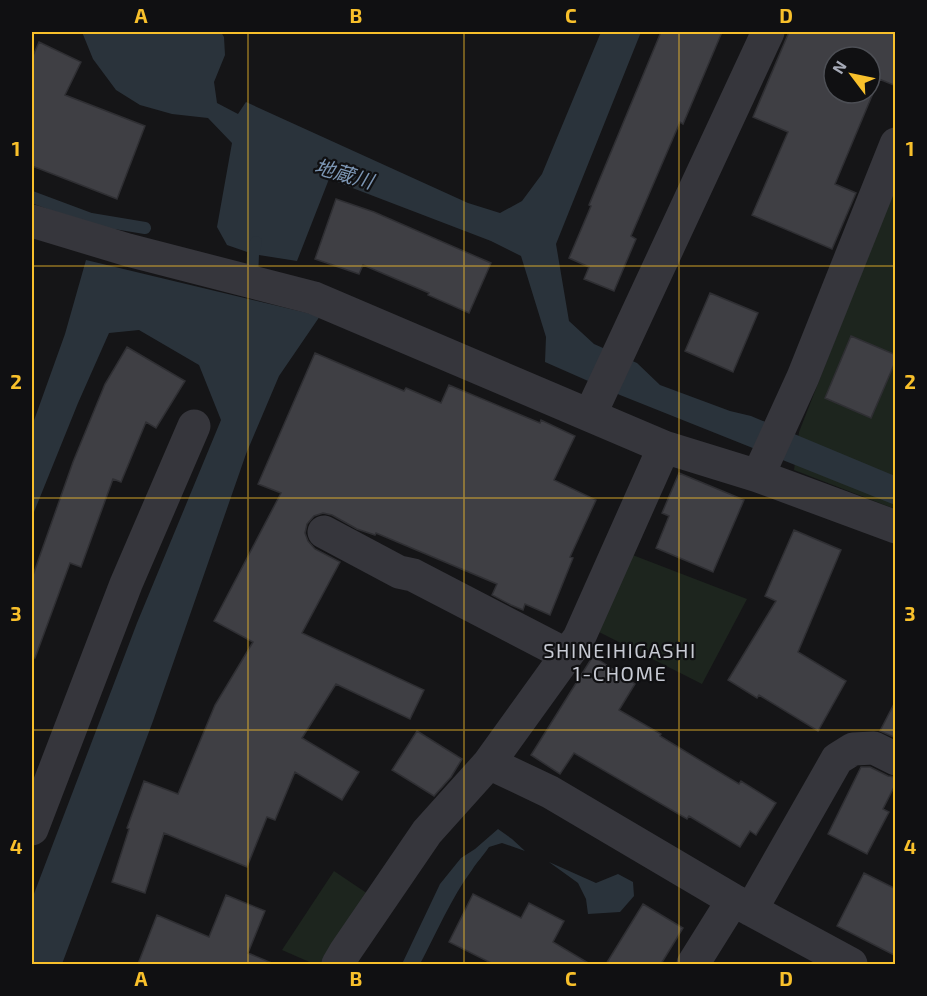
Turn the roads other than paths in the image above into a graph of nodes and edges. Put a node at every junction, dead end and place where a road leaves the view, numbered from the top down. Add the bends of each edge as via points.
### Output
1 (768, 32) edge
2 (896, 144) edge
3 (32, 221) edge
4 (593, 408) junction
5 (194, 426) dead end
6 (664, 447) junction
7 (761, 470) junction
8 (896, 527) edge
9 (324, 532) dead end
10 (567, 655) junction
11 (896, 759) edge
12 (489, 764) junction
13 (32, 829) edge
14 (742, 905) junction
15 (338, 964) edge
16 (693, 964) edge
17 (851, 964) edge

1 - 4 street
2 - 7 street via 803,377
3 - 4 street via 314,298
4 - 6 street
5 - 13 street via 126,584
6 - 7 street
6 - 10 street via 579,639
7 - 8 street
9 - 10 street
10 - 12 street
11 - 14 street via 874,748 853,749 837,759
12 - 14 street via 550,792
12 - 15 street via 427,832
14 - 16 street
14 - 17 street

